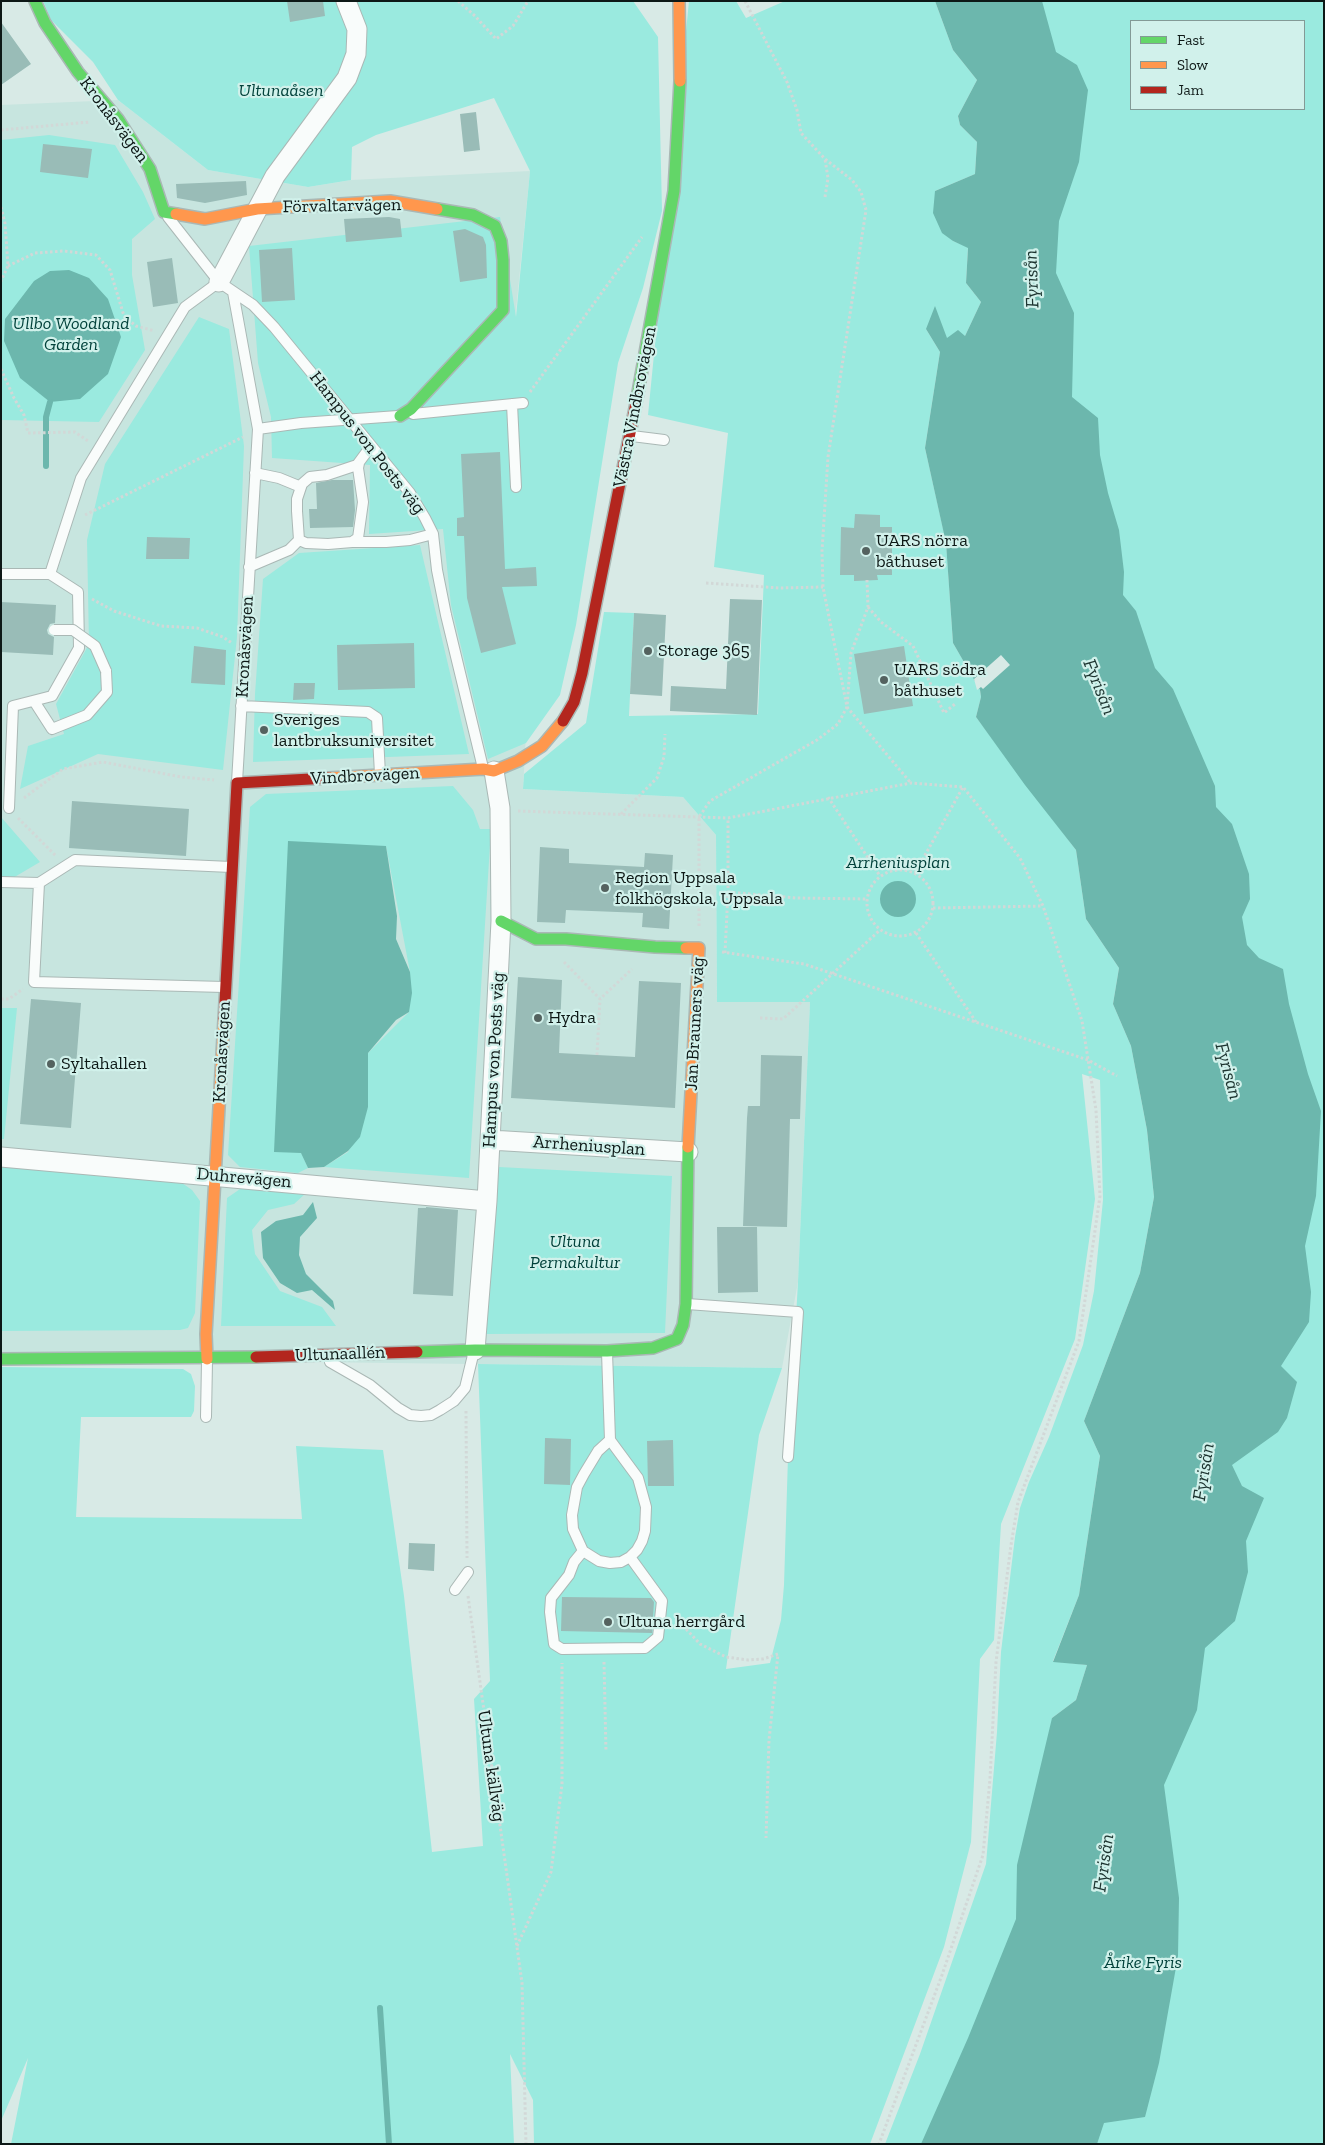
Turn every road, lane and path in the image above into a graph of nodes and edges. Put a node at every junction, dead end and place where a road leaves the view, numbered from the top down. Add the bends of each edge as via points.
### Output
1 (35, 1) edge
2 (346, 1) edge
3 (458, 1) edge
4 (528, 1) edge
5 (678, 1) edge
6 (745, 1) edge
7 (118, 119) junction
8 (1, 130) edge
9 (825, 159) junction
10 (825, 197) dead end
11 (1, 207) edge
12 (258, 209) junction
13 (164, 212) junction
14 (647, 229) dead end
15 (8, 266) junction
16 (1, 281) edge
17 (226, 287) junction
18 (168, 334) junction
19 (1, 369) edge
20 (523, 403) joint
21 (512, 404) junction
22 (400, 416) junction
23 (350, 420) junction
24 (258, 429) junction
25 (631, 435) junction
26 (664, 440) dead end
27 (371, 446) junction
28 (97, 451) junction
29 (359, 463) junction
30 (255, 473) junction
31 (300, 487) junction
32 (516, 487) dead end
33 (66, 524) junction
34 (433, 534) junction
35 (299, 540) junction
36 (352, 542) junction
37 (250, 567) junction
38 (1, 574) edge
39 (50, 574) junction
40 (868, 580) dead end
41 (706, 583) dead end
42 (823, 587) junction
43 (78, 592) junction
44 (868, 607) junction
45 (54, 630) dead end
46 (244, 650) junction
47 (34, 701) junction
48 (955, 704) dead end
49 (241, 706) junction
50 (846, 708) junction
51 (665, 734) dead end
52 (489, 770) junction
53 (380, 775) junction
54 (236, 783) junction
55 (910, 783) junction
56 (963, 787) junction
57 (32, 793) dead end
58 (828, 797) junction
59 (9, 808) joint
60 (500, 808) junction
61 (621, 815) junction
62 (699, 817) junction
63 (728, 818) junction
64 (66, 866) junction
65 (232, 868) junction
66 (914, 873) junction
67 (880, 876) junction
68 (1, 882) edge
69 (39, 883) junction
70 (728, 892) junction
71 (867, 899) junction
72 (1043, 906) junction
73 (933, 908) junction
74 (501, 921) junction
75 (880, 930) junction
76 (916, 933) junction
77 (655, 947) junction
78 (699, 948) junction
79 (725, 953) junction
80 (560, 958) dead end
81 (832, 974) junction
82 (34, 982) junction
83 (225, 987) junction
84 (1, 999) edge
85 (600, 1000) junction
86 (760, 1018) dead end
87 (976, 1022) junction
88 (597, 1055) dead end
89 (1088, 1060) junction
90 (1117, 1076) dead end
91 (490, 1140) junction
92 (688, 1152) junction
93 (1, 1157) edge
94 (215, 1176) junction
95 (487, 1201) junction
96 (686, 1304) junction
97 (677, 1339) joint
98 (475, 1350) junction
99 (608, 1351) junction
100 (318, 1355) junction
101 (1, 1359) edge
102 (207, 1359) junction
103 (465, 1388) junction
104 (206, 1417) dead end
105 (610, 1440) junction
106 (788, 1457) dead end
107 (583, 1551) junction
108 (630, 1557) junction
109 (468, 1572) junction
110 (455, 1590) dead end
111 (662, 1601) junction
112 (562, 1649) junction
113 (605, 1649) junction
114 (606, 1752) dead end
115 (766, 1838) dead end
116 (517, 1946) junction
117 (526, 2144) edge
118 (879, 2144) edge

1 - 7 street, Kronåsvägen via 45,23 78,72
2 - 12 street via 357,29 356,54 347,78 275,176
3 - 4 path via 496,39 513,26
5 - 25 street, Västra Vindbrovägen via 681,63 674,191
6 - 9 path via 787,82 801,133
7 - 8 path
7 - 13 street, Kronåsvägen via 150,169
9 - 10 path via 828,178
9 - 42 path via 852,180 861,192 866,210 828,457
11 - 15 path
12 - 13 street, Förvaltarvägen via 205,219
12 - 17 street
12 - 22 street, Förvaltarvägen via 390,201 473,215 495,226 503,260 503,310 411,409
13 - 17 lane, Kronåsvägen
14 - 20 path
15 - 16 path
15 - 18 path via 34,254 96,255 110,270 124,316 136,326
17 - 18 lane via 186,307
17 - 23 lane, Hampus von Posts väg via 253,305 274,327
17 - 24 lane, Kronåsvägen
18 - 28 lane
19 - 28 path via 24,415 28,433 75,432
20 - 21 lane
21 - 22 lane
21 - 32 lane
22 - 23 lane
23 - 24 lane
23 - 27 lane, Hampus von Posts väg
24 - 30 lane, Kronåsvägen
24 - 33 path
25 - 26 lane
25 - 52 street, Västra Vindbrovägen via 574,702 559,727 542,746 518,761
27 - 29 lane
27 - 34 lane, Hampus von Posts väg via 410,493
28 - 33 lane via 81,478
29 - 31 lane via 346,470 310,477
29 - 36 lane via 362,516 358,538
30 - 31 lane
30 - 37 lane, Kronåsvägen
31 - 35 lane via 297,510
33 - 39 lane
34 - 36 lane via 410,540
34 - 52 lane, Hampus von Posts väg via 446,615
35 - 36 lane via 314,544
35 - 37 lane via 289,550
37 - 46 lane, Kronåsvägen
38 - 39 lane
39 - 43 lane
40 - 44 path
41 - 42 path
42 - 50 path
43 - 46 path via 114,611 161,626 196,628 223,637
43 - 47 lane via 79,648 52,696
44 - 48 path via 881,622 913,646 944,713
44 - 50 path via 851,653
45 - 47 lane, bridge via 73,630 95,646 106,671 106,692 87,716 52,729
46 - 49 lane, Kronåsvägen
47 - 59 lane via 13,706
49 - 53 lane via 368,712 378,718
49 - 54 lane, Kronåsvägen
50 - 55 path
50 - 62 path via 838,724 817,740 710,801
51 - 61 path via 664,757 657,778
52 - 53 street, Vindbrovägen
52 - 60 street, Hampus von Posts väg
53 - 54 street, Vindbrovägen
54 - 57 path via 181,777 102,762 63,769
54 - 65 street, Kronåsvägen
55 - 56 path
55 - 58 path
56 - 66 path
56 - 72 path via 1020,858
58 - 63 path
58 - 67 path
59 - 64 path
60 - 61 path via 521,812
60 - 74 street, Hampus von Posts väg
61 - 62 path
62 - 63 path
62 - 78 path
63 - 70 path
64 - 65 lane via 75,860
64 - 69 lane
65 - 83 street, Kronåsvägen
66 - 67 path via 899,870
66 - 73 path via 930,890
67 - 71 path via 872,885
68 - 69 lane
69 - 82 lane
70 - 71 path via 796,898
70 - 79 path
71 - 75 path via 867,911
72 - 73 path
72 - 89 path via 1082,1021
73 - 76 path via 925,925
74 - 77 street, Jan Brauners väg via 536,939
74 - 91 street, Hampus von Posts väg
75 - 76 path via 894,936
75 - 81 path
76 - 87 path
77 - 78 street, Jan Brauners väg
77 - 85 path
78 - 79 path
78 - 92 street, Jan Brauners väg
79 - 81 path via 804,964
80 - 85 path
81 - 86 path via 783,1020
81 - 87 path
82 - 83 lane
82 - 84 path via 8,999
83 - 94 street, Kronåsvägen
85 - 88 path
87 - 89 path
89 - 90 path
89 - 118 path via 1096,1110 1100,1196 1079,1341 1018,1502 1010,1545 996,1662 983,1855
91 - 92 street, Arrheniusplan
91 - 95 street, Hampus von Posts väg
92 - 96 street, Jan Brauners väg
93 - 94 street, Duhrevägen
94 - 95 street, Duhrevägen
94 - 102 street, Kronåsvägen
95 - 98 street, Hampus von Posts väg
96 - 97 street, Jan Brauners väg via 683,1326
96 - 106 lane via 798,1312
97 - 99 street, Ultunaallén via 653,1348
98 - 99 street, Ultunaallén
98 - 100 street, Ultunaallén
98 - 103 lane
99 - 105 lane
100 - 102 street, Ultunaallén
100 - 103 lane via 370,1385 410,1415 431,1415 454,1401
101 - 102 street, Ultunaallén
102 - 104 lane
103 - 109 path, Ultuna källväg
105 - 107 lane via 591,1462 576,1494 572,1515
105 - 108 lane via 638,1478 646,1507 642,1541
107 - 108 lane via 599,1561 610,1563
107 - 112 lane via 551,1598 554,1644
108 - 111 lane
109 - 110 lane
109 - 116 path, Ultuna källväg via 468,1598
111 - 113 lane via 658,1637 652,1643 645,1648
111 - 115 path via 700,1644 713,1652 748,1660 778,1654 769,1740
112 - 113 lane
112 - 116 path via 562,1784 551,1872
113 - 114 path
116 - 117 path, Ultuna källväg via 522,1983

